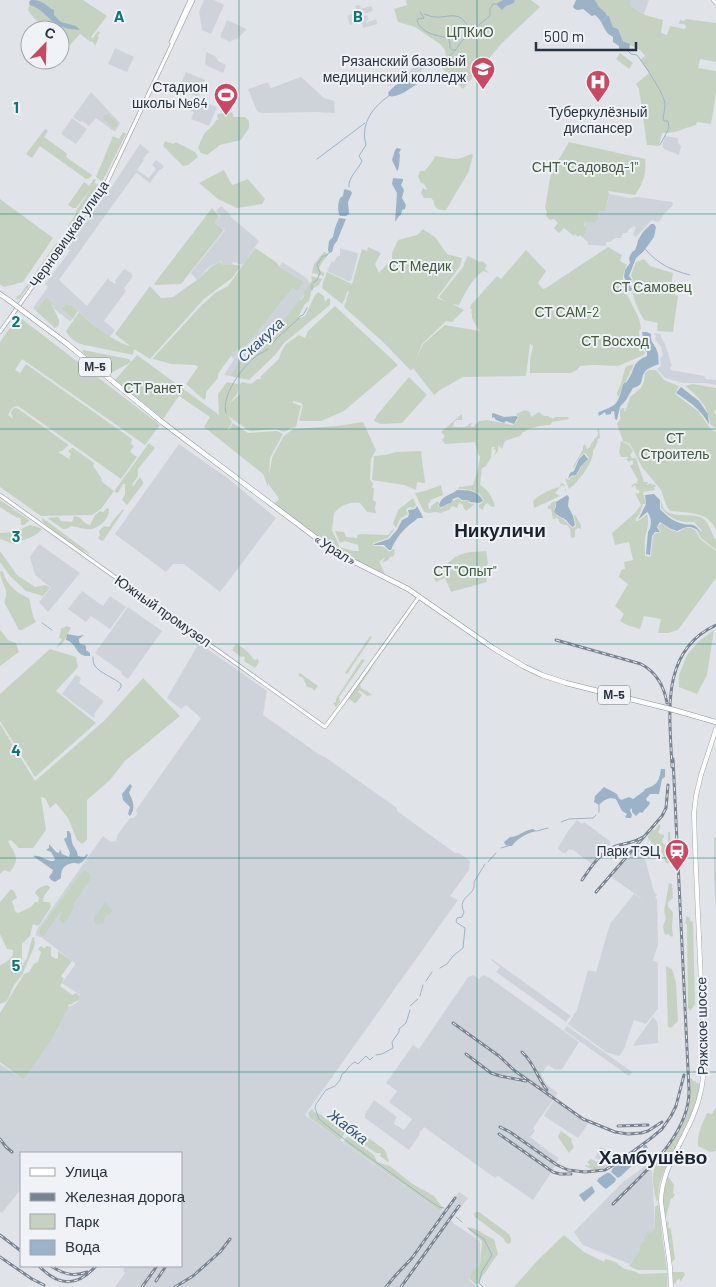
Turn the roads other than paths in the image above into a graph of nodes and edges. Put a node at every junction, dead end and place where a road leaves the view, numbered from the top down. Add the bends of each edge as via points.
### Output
1 (192, 0) edge
2 (713, 0) edge
3 (716, 4) edge
4 (0, 294) edge
5 (0, 332) edge
6 (0, 495) edge
7 (420, 596) junction
8 (330, 720) junction
9 (318, 722) junction
10 (716, 722) edge
11 (716, 729) edge
12 (671, 1287) edge

1 - 5 main road, Черновицкая улица via 107,182
2 - 3 main road
4 - 7 highway, «Урал» / М-5, bridge via 315,538 335,552
6 - 9 main road, Южный промузел
7 - 8 main road
7 - 10 highway, «Урал» / М-5, bridge via 493,648 542,675
8 - 9 main road
8 - 9 main road, Южный промузел via 325,726
11 - 12 main road, Ряжское шоссе via 700,780 694,813 704,1073 697,1107 665,1176 661,1194

